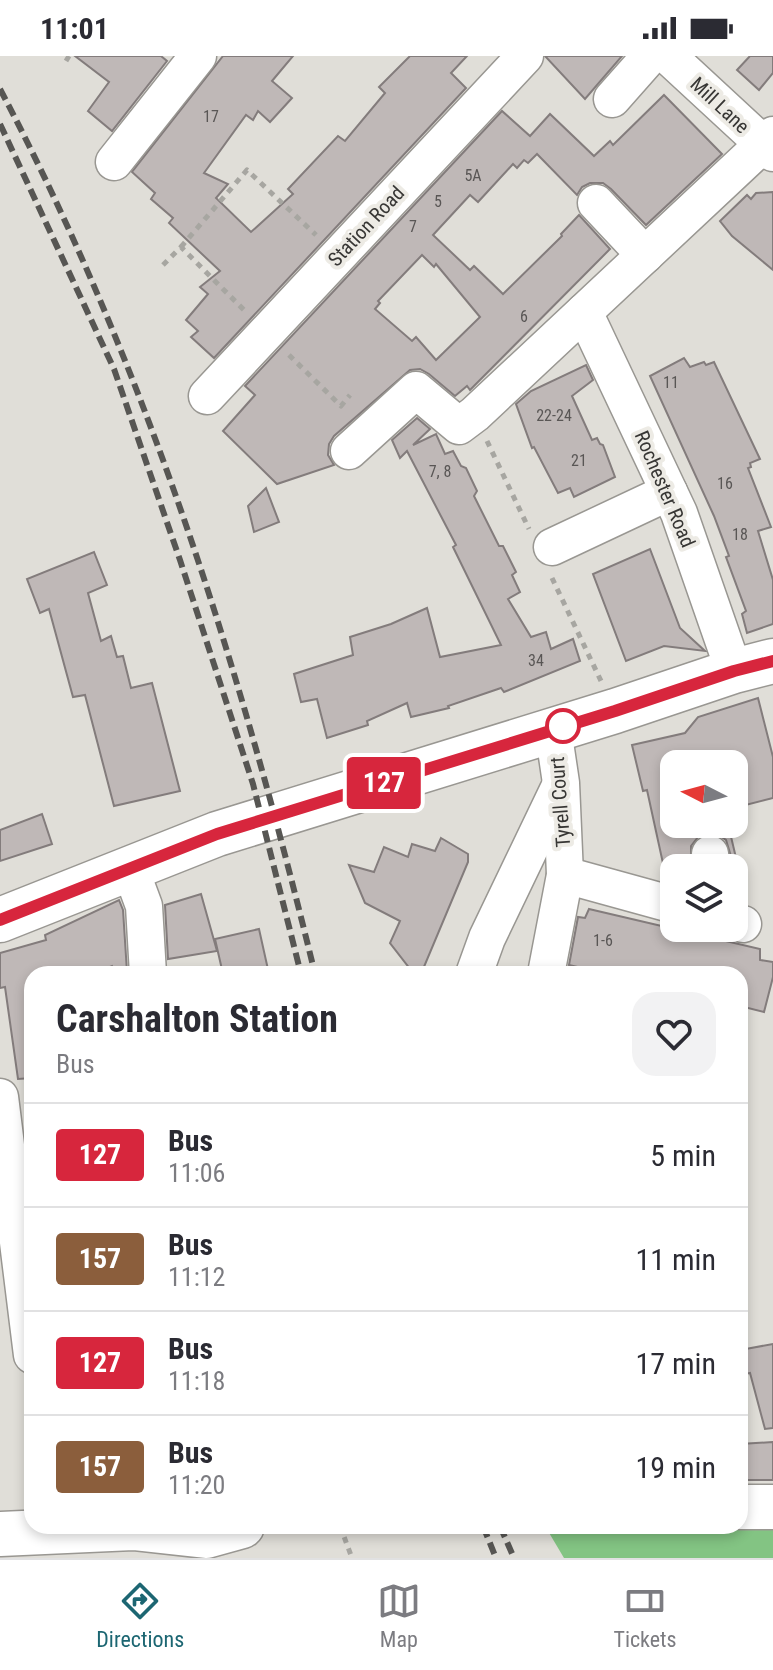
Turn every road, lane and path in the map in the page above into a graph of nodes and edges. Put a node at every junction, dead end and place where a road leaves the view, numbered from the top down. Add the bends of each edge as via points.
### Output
1 (198, 56) edge
2 (525, 56) edge
3 (650, 56) edge
4 (668, 56) edge
5 (612, 99) dead end
6 (770, 144) edge
7 (114, 162) dead end
8 (596, 203) dead end
9 (181, 247) junction
10 (338, 255) junction
11 (645, 255) junction
12 (163, 265) dead end
13 (584, 312) junction
14 (266, 332) junction
15 (350, 395) dead end
16 (207, 396) dead end
17 (349, 451) dead end
18 (669, 492) junction
19 (552, 547) dead end
20 (753, 666) edge
21 (553, 729) junction
22 (561, 783) junction
23 (130, 868) junction
24 (565, 875) junction
25 (660, 885) edge
26 (632, 894) junction
27 (660, 901) edge
28 (0, 920) edge
29 (148, 966) edge
30 (477, 966) edge
31 (548, 966) edge
32 (0, 1097) edge
33 (8, 1234) edge
34 (24, 1315) edge
35 (748, 1507) edge
36 (773, 1507) edge
37 (24, 1531) edge
38 (0, 1534) edge
39 (176, 1534) edge
40 (343, 1534) edge
41 (220, 1540) edge
42 (352, 1558) edge

1 - 7 street
2 - 10 street, Station Road
3 - 5 street
4 - 6 street, Mill Lane
6 - 11 street
8 - 11 street
9 - 10 path via 247,170
9 - 12 path
9 - 14 path
10 - 14 street, Station Road
11 - 13 street
13 - 17 street via 459,426 416,390
13 - 18 street, Rochester Road
14 - 15 path via 341,406
14 - 16 street, Station Road
18 - 19 street
18 - 20 street, Rochester Road
20 - 21 main road
21 - 22 street, Tyrell Court
21 - 23 main road via 217,834
22 - 24 street, Tyrell Court
22 - 30 street
23 - 28 main road
23 - 29 street via 144,906
24 - 26 street, Tyrell Court
24 - 31 street, Tyrell Court
25 - 26 street
26 - 27 street, Tyrell Court
32 - 33 street
33 - 34 street
35 - 36 main road
37 - 38 main road
39 - 41 main road
40 - 42 path

